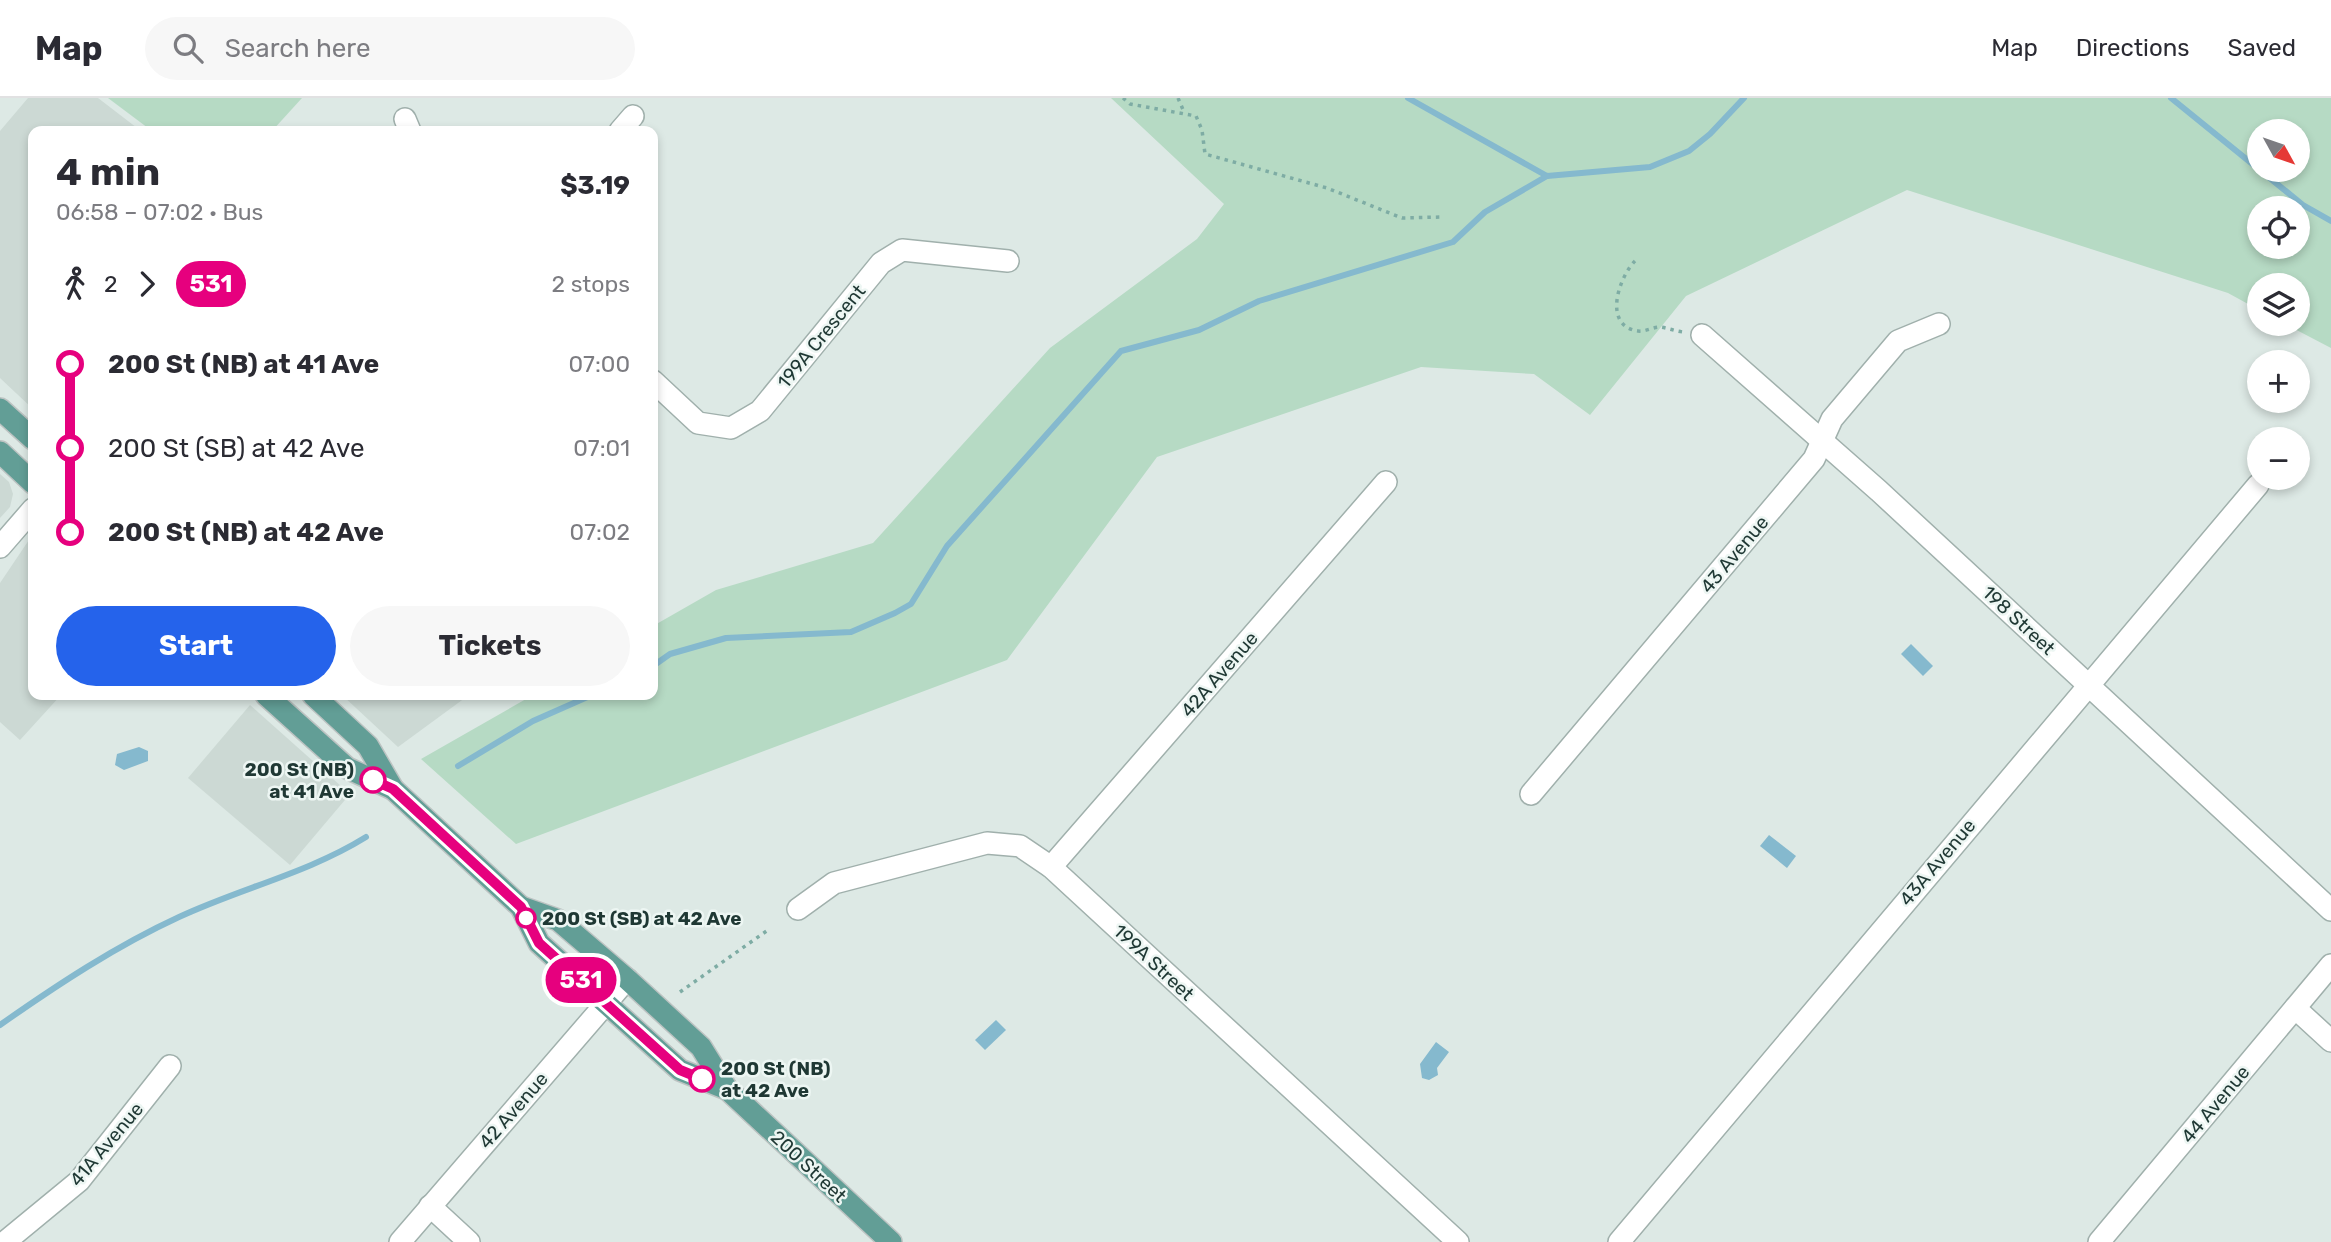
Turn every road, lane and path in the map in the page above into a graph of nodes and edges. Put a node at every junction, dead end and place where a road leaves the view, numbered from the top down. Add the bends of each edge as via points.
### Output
1 (1123, 98) edge
2 (1178, 98) edge
3 (1185, 113) junction
4 (1441, 217) dead end
5 (1008, 261) dead end
6 (1635, 261) dead end
7 (1939, 324) dead end
8 (1702, 335) joint
9 (658, 386) edge
10 (0, 409) edge
11 (28, 434) edge
12 (1823, 440) junction
13 (0, 452) edge
14 (28, 478) edge
15 (1386, 482) dead end
16 (2254, 490) edge
17 (28, 515) edge
18 (0, 547) edge
19 (2088, 684) junction
20 (272, 700) edge
21 (318, 700) edge
22 (393, 789) junction
23 (1531, 794) dead end
24 (1051, 867) junction
25 (521, 907) junction
26 (798, 909) dead end
27 (2331, 910) edge
28 (768, 930) dead end
29 (2331, 965) edge
30 (627, 979) junction
31 (680, 992) dead end
32 (606, 1003) junction
33 (2295, 1008) junction
34 (2331, 1041) edge
35 (170, 1066) dead end
36 (727, 1089) junction
37 (430, 1206) junction
38 (5, 1242) edge
39 (400, 1242) edge
40 (469, 1242) edge
41 (891, 1242) edge
42 (1458, 1242) edge
43 (1619, 1242) edge
44 (2099, 1242) edge

1 - 3 path via 1130,104
2 - 3 path
3 - 4 path via 1196,116 1205,154 1327,188 1402,218
5 - 9 street, 199A Crescent via 902,250 881,263 760,411 732,428 698,423
6 - 8 path via 1620,280 1616,312 1624,324 1639,331 1661,327
7 - 12 street, 43 Avenue via 1898,341 1832,419
8 - 12 street, 198 Street
10 - 11 main road
12 - 19 street, 198 Street
12 - 23 street, 43 Avenue via 1814,460
13 - 14 main road
15 - 24 street, 42A Avenue
16 - 19 street, 43A Avenue
17 - 18 street
19 - 27 street, 198 Street
19 - 43 street, 43A Avenue
20 - 22 main road, 200 Street via 347,768
21 - 22 main road, 200 Street via 368,746
22 - 25 main road, 200 Street
24 - 26 street, 199A Street via 1020,846 987,844 834,883
24 - 42 street, 199A Street
25 - 30 main road, 200 Street via 558,920
25 - 32 main road, 200 Street via 539,943
28 - 31 path
29 - 33 street, 44 Avenue
30 - 32 street, 42 Avenue
30 - 36 main road, 200 Street via 701,1047
32 - 36 main road, 200 Street via 680,1070
32 - 37 street, 42 Avenue
33 - 34 street
33 - 44 street, 44 Avenue
35 - 38 street, 41A Avenue via 79,1181
36 - 41 main road, 200 Street
37 - 39 street, 42 Avenue
37 - 40 street

